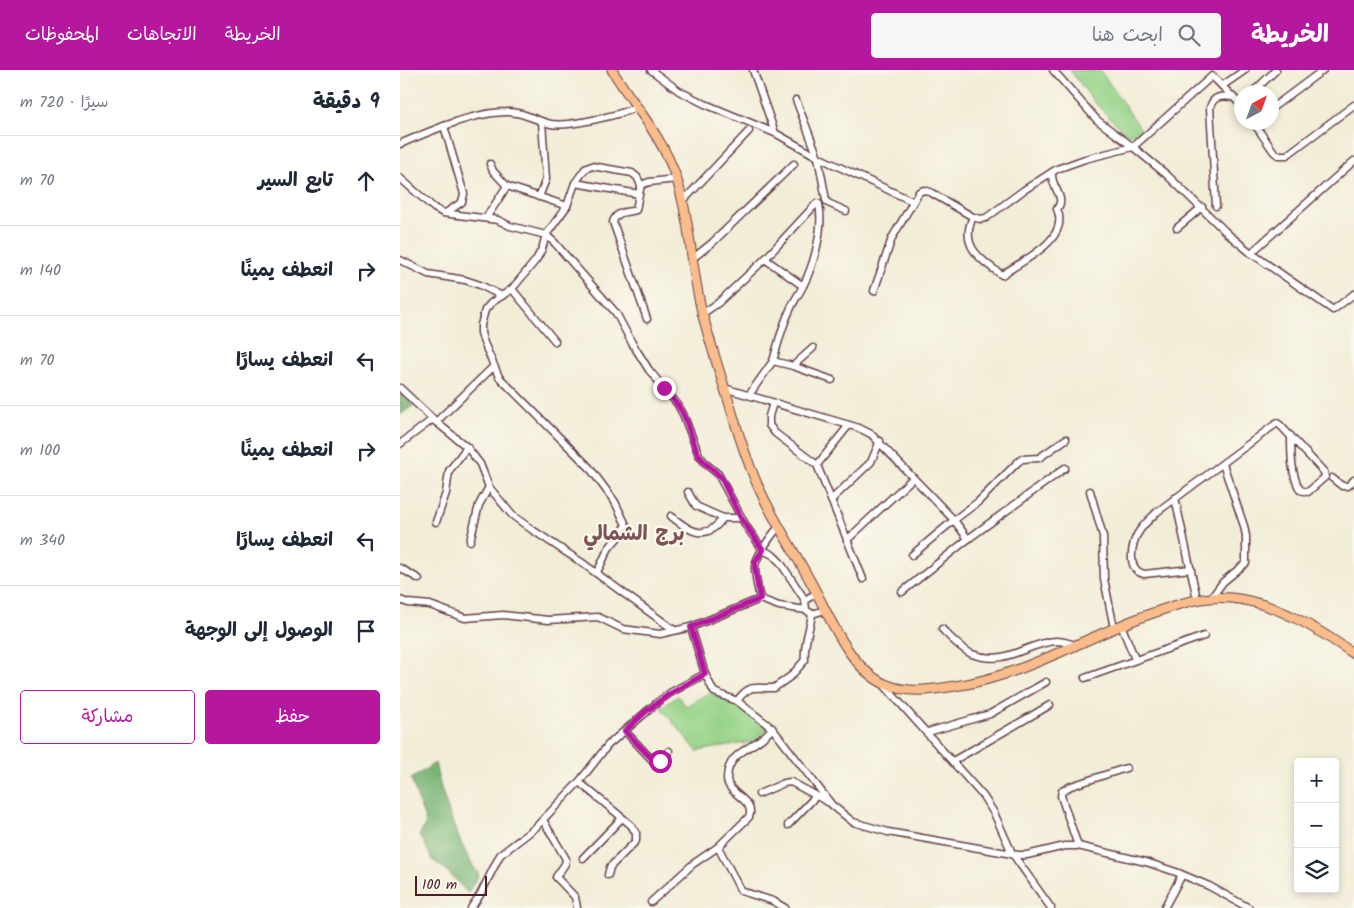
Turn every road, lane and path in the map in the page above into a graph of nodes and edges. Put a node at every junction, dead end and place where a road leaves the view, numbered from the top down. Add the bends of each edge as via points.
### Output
1 (612, 70) edge
2 (651, 70) edge
3 (753, 70) edge
4 (1053, 70) edge
5 (1245, 70) edge
6 (1276, 70) edge
7 (1323, 70) edge
8 (1218, 71) edge
9 (1212, 76) junction
10 (1260, 85) edge
11 (1222, 86) junction
12 (1233, 97) joint
13 (796, 100) dead end
14 (1279, 103) edge
15 (1354, 105) edge
16 (637, 107) junction
17 (542, 122) junction
18 (444, 126) junction
19 (1259, 130) edge
20 (749, 131) dead end
21 (775, 133) junction
22 (400, 144) edge
23 (1133, 146) junction
24 (818, 157) junction
25 (1354, 161) edge
26 (490, 164) dead end
27 (794, 164) dead end
28 (1052, 172) junction
29 (400, 178) edge
30 (677, 178) junction
31 (575, 183) junction
32 (641, 185) junction
33 (507, 186) junction
34 (639, 194) junction
35 (539, 197) junction
36 (683, 201) junction
37 (912, 201) junction
38 (567, 206) junction
39 (1216, 206) dead end
40 (1202, 207) junction
41 (846, 211) dead end
42 (447, 212) junction
43 (972, 217) junction
44 (486, 218) junction
45 (1177, 228) dead end
46 (546, 235) junction
47 (1251, 253) junction
48 (692, 259) junction
49 (766, 259) junction
50 (400, 260) edge
51 (803, 286) junction
52 (512, 289) junction
53 (874, 291) dead end
54 (1354, 294) edge
55 (502, 296) junction
56 (702, 314) junction
57 (647, 319) dead end
58 (555, 341) dead end
59 (814, 348) dead end
60 (773, 362) junction
61 (793, 366) junction
62 (493, 367) junction
63 (832, 380) dead end
64 (400, 388) edge
65 (724, 388) junction
66 (749, 395) junction
67 (773, 403) junction
68 (435, 421) junction
69 (850, 425) junction
70 (1291, 436) junction
71 (1066, 439) dead end
72 (880, 442) junction
73 (400, 444) edge
74 (467, 447) junction
75 (817, 464) junction
76 (1223, 464) junction
77 (1065, 468) dead end
78 (913, 478) junction
79 (1332, 478) dead end
80 (1354, 480) edge
81 (489, 487) junction
82 (688, 492) dead end
83 (1090, 492) dead end
84 (1175, 498) junction
85 (831, 500) junction
86 (671, 516) dead end
87 (723, 518) junction
88 (741, 518) junction
89 (954, 520) junction
90 (436, 522) dead end
91 (779, 527) junction
92 (968, 538) junction
93 (847, 540) junction
94 (470, 541) dead end
95 (763, 550) junction
96 (912, 555) dead end
97 (400, 568) edge
98 (1191, 569) junction
99 (596, 573) junction
100 (419, 579) dead end
101 (863, 580) dead end
102 (902, 592) dead end
103 (817, 593) junction
104 (1212, 597) junction
105 (760, 599) junction
106 (1197, 599) junction
107 (400, 600) edge
108 (805, 600) junction
109 (825, 610) junction
110 (809, 612) junction
111 (1118, 626) junction
112 (691, 627) junction
113 (942, 629) dead end
114 (674, 630) junction
115 (1204, 636) dead end
116 (1075, 645) junction
117 (1354, 654) edge
118 (1135, 659) junction
119 (705, 674) junction
120 (1086, 678) dead end
121 (881, 682) junction
122 (1046, 682) dead end
123 (737, 701) junction
124 (1050, 705) dead end
125 (772, 728) junction
126 (625, 731) junction
127 (928, 732) junction
128 (669, 751) dead end
129 (953, 761) junction
130 (1126, 768) dead end
131 (579, 782) junction
132 (759, 794) dead end
133 (816, 796) junction
134 (829, 802) junction
135 (622, 818) junction
136 (542, 820) junction
137 (788, 825) dead end
138 (1078, 846) junction
139 (718, 847) junction
140 (1012, 853) junction
141 (583, 858) dead end
142 (608, 875) dead end
143 (1182, 875) junction
144 (651, 902) dead end
145 (472, 908) edge
146 (577, 908) edge
147 (785, 908) edge
148 (1051, 908) edge
149 (1164, 908) edge
150 (1250, 908) edge

1 - 16 main road
2 - 21 street via 679,91
3 - 21 street
4 - 23 street via 1096,120
5 - 11 street
6 - 10 street
7 - 14 street
8 - 9 street
9 - 11 street
9 - 23 street
11 - 12 street
12 - 39 street via 1219,97 1213,100 1210,108
13 - 24 street
15 - 19 street via 1287,155 1274,152
16 - 17 street via 622,114 567,124
16 - 30 main road via 663,146
17 - 18 street via 509,112
17 - 35 street via 546,179
18 - 22 street
18 - 42 street via 464,194 462,202
20 - 36 street
21 - 24 street
23 - 28 street
23 - 40 street
24 - 37 street
24 - 41 street via 826,200
25 - 47 street
26 - 33 street
27 - 48 street via 712,244
28 - 43 street via 986,218
28 - 43 street via 1055,190 1061,198 1057,209 1060,219 1057,232 1037,253 1002,275 990,268 971,248 968,226
29 - 42 street via 434,208
30 - 32 street
30 - 36 main road
31 - 32 street via 585,169 592,166 632,173
31 - 34 street
31 - 38 street
32 - 34 street
33 - 35 street
33 - 44 street
34 - 57 street via 636,210 620,213 613,222
35 - 38 street
36 - 48 main road
37 - 43 street via 924,190
37 - 53 street via 892,238
38 - 46 street
40 - 45 street
40 - 47 street
42 - 44 street
44 - 46 street
46 - 52 street via 536,260
46 - 88 street via 618,316 649,370 684,414 699,455 722,479
47 - 54 street via 1333,310
48 - 56 main road
49 - 51 street
49 - 51 street via 819,204 818,238
49 - 56 street
50 - 55 street via 428,274 465,280
51 - 60 street via 790,310
52 - 55 street
52 - 58 street
55 - 62 street via 484,310 481,325
56 - 65 main road
59 - 61 street
60 - 61 street
60 - 66 street
61 - 63 street
62 - 68 street
62 - 99 street via 506,385 589,467 620,511 626,526 624,532 608,550
64 - 68 street
65 - 66 street
65 - 91 main road via 751,470
66 - 67 street
67 - 69 street
67 - 75 street via 769,425 775,434
68 - 73 street
68 - 74 street
69 - 72 street via 866,431
69 - 75 street
70 - 70 street via 1296,481 1300,490 1308,492 1323,480 1324,472
70 - 76 street via 1277,423
71 - 89 street via 1039,458 1022,459
72 - 78 street
72 - 85 street via 872,462
74 - 81 street via 480,464
74 - 90 street via 449,471 446,493
75 - 85 street
76 - 84 street
76 - 104 street via 1244,526 1246,563 1223,582
77 - 92 street
78 - 89 street
78 - 93 street
79 - 80 street via 1342,486 1348,486
81 - 94 street via 479,505
81 - 99 street via 512,515
82 - 87 street via 696,506
83 - 111 street via 1103,541 1104,579
84 - 98 street
84 - 98 street via 1140,529 1133,547 1134,567 1144,574
85 - 93 street
86 - 87 street via 688,530 696,532 709,531
87 - 88 street
88 - 95 street
89 - 92 street
89 - 96 street
91 - 95 street
91 - 103 main road
92 - 102 street
93 - 101 street
95 - 105 street via 755,562
95 - 108 street via 780,562
97 - 100 street
98 - 106 street
99 - 114 street
103 - 108 street
103 - 109 main road
104 - 106 main road
104 - 117 main road via 1243,600 1282,613
105 - 110 street
105 - 112 street
106 - 111 main road
107 - 114 street via 430,605 465,618 503,615 548,620 598,617 634,631 660,634
108 - 110 street
109 - 110 street
109 - 121 main road via 853,656
110 - 123 street via 810,629 805,660 800,668 774,688 752,687
111 - 116 main road
111 - 118 street
112 - 114 street
112 - 119 street
113 - 116 street via 971,654 988,657 1008,656 1058,641
115 - 118 street
116 - 121 main road via 1014,671 965,685 911,690
118 - 120 street
119 - 123 street via 714,692
119 - 126 street via 664,698
121 - 127 street
122 - 127 street via 990,714
123 - 125 street
124 - 129 street
125 - 134 street
125 - 139 street via 763,739 733,758 728,784 748,804 751,814
126 - 128 street via 656,763
126 - 131 street via 608,745
127 - 129 street
129 - 140 street via 989,804
130 - 138 street via 1062,791
131 - 135 street
131 - 136 street
132 - 133 street via 788,781
133 - 134 street
133 - 137 street
134 - 140 street via 847,819 860,825
135 - 141 street
135 - 142 street via 634,828 637,837 610,867
136 - 145 street via 500,855
136 - 146 street via 566,859 557,879 575,897
138 - 140 street via 1023,856
138 - 143 street via 1146,862
139 - 144 street via 693,864
139 - 147 street via 741,891
140 - 148 street
143 - 149 street
143 - 150 street

